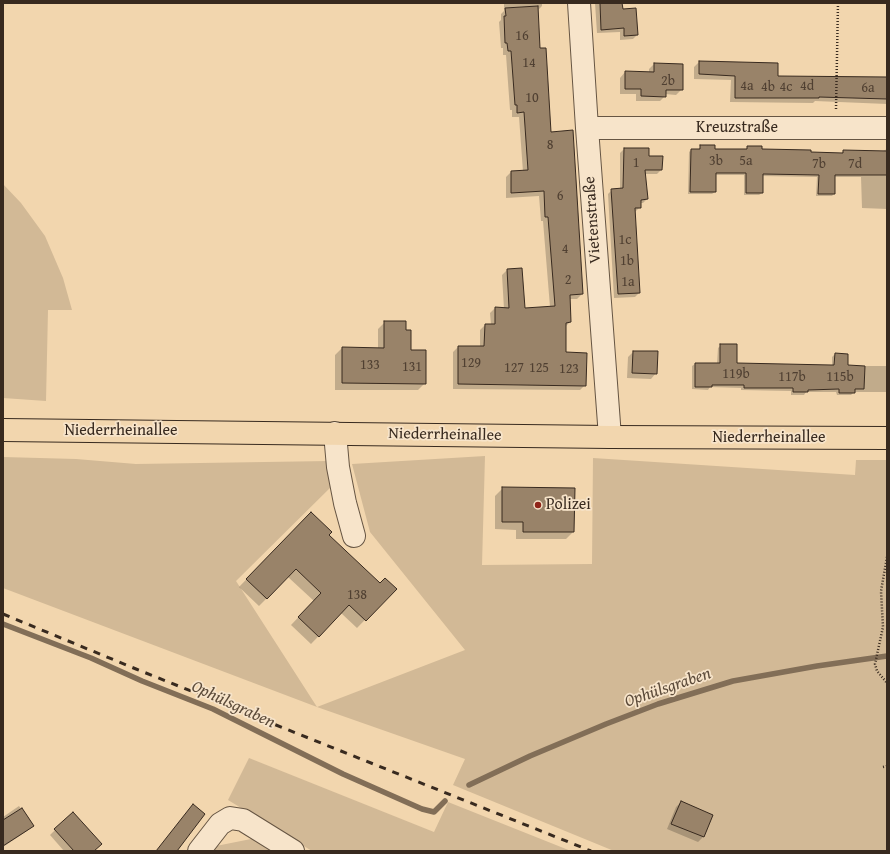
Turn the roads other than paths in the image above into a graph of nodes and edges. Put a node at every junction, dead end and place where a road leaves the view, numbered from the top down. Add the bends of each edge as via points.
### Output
1 (579, 3) edge
2 (587, 128) junction
3 (887, 128) edge
4 (3, 430) edge
5 (335, 433) junction
6 (610, 437) junction
7 (887, 438) edge
8 (354, 536) dead end
9 (199, 851) edge
10 (293, 851) edge

1 - 2 street, Vietenstraße
2 - 3 street, Kreuzstraße
2 - 6 street, Vietenstraße
4 - 5 main road, Niederrheinallee
5 - 6 main road, Niederrheinallee
5 - 8 street via 344,503
6 - 7 main road, Niederrheinallee
9 - 10 street via 220,824 230,818 243,820

